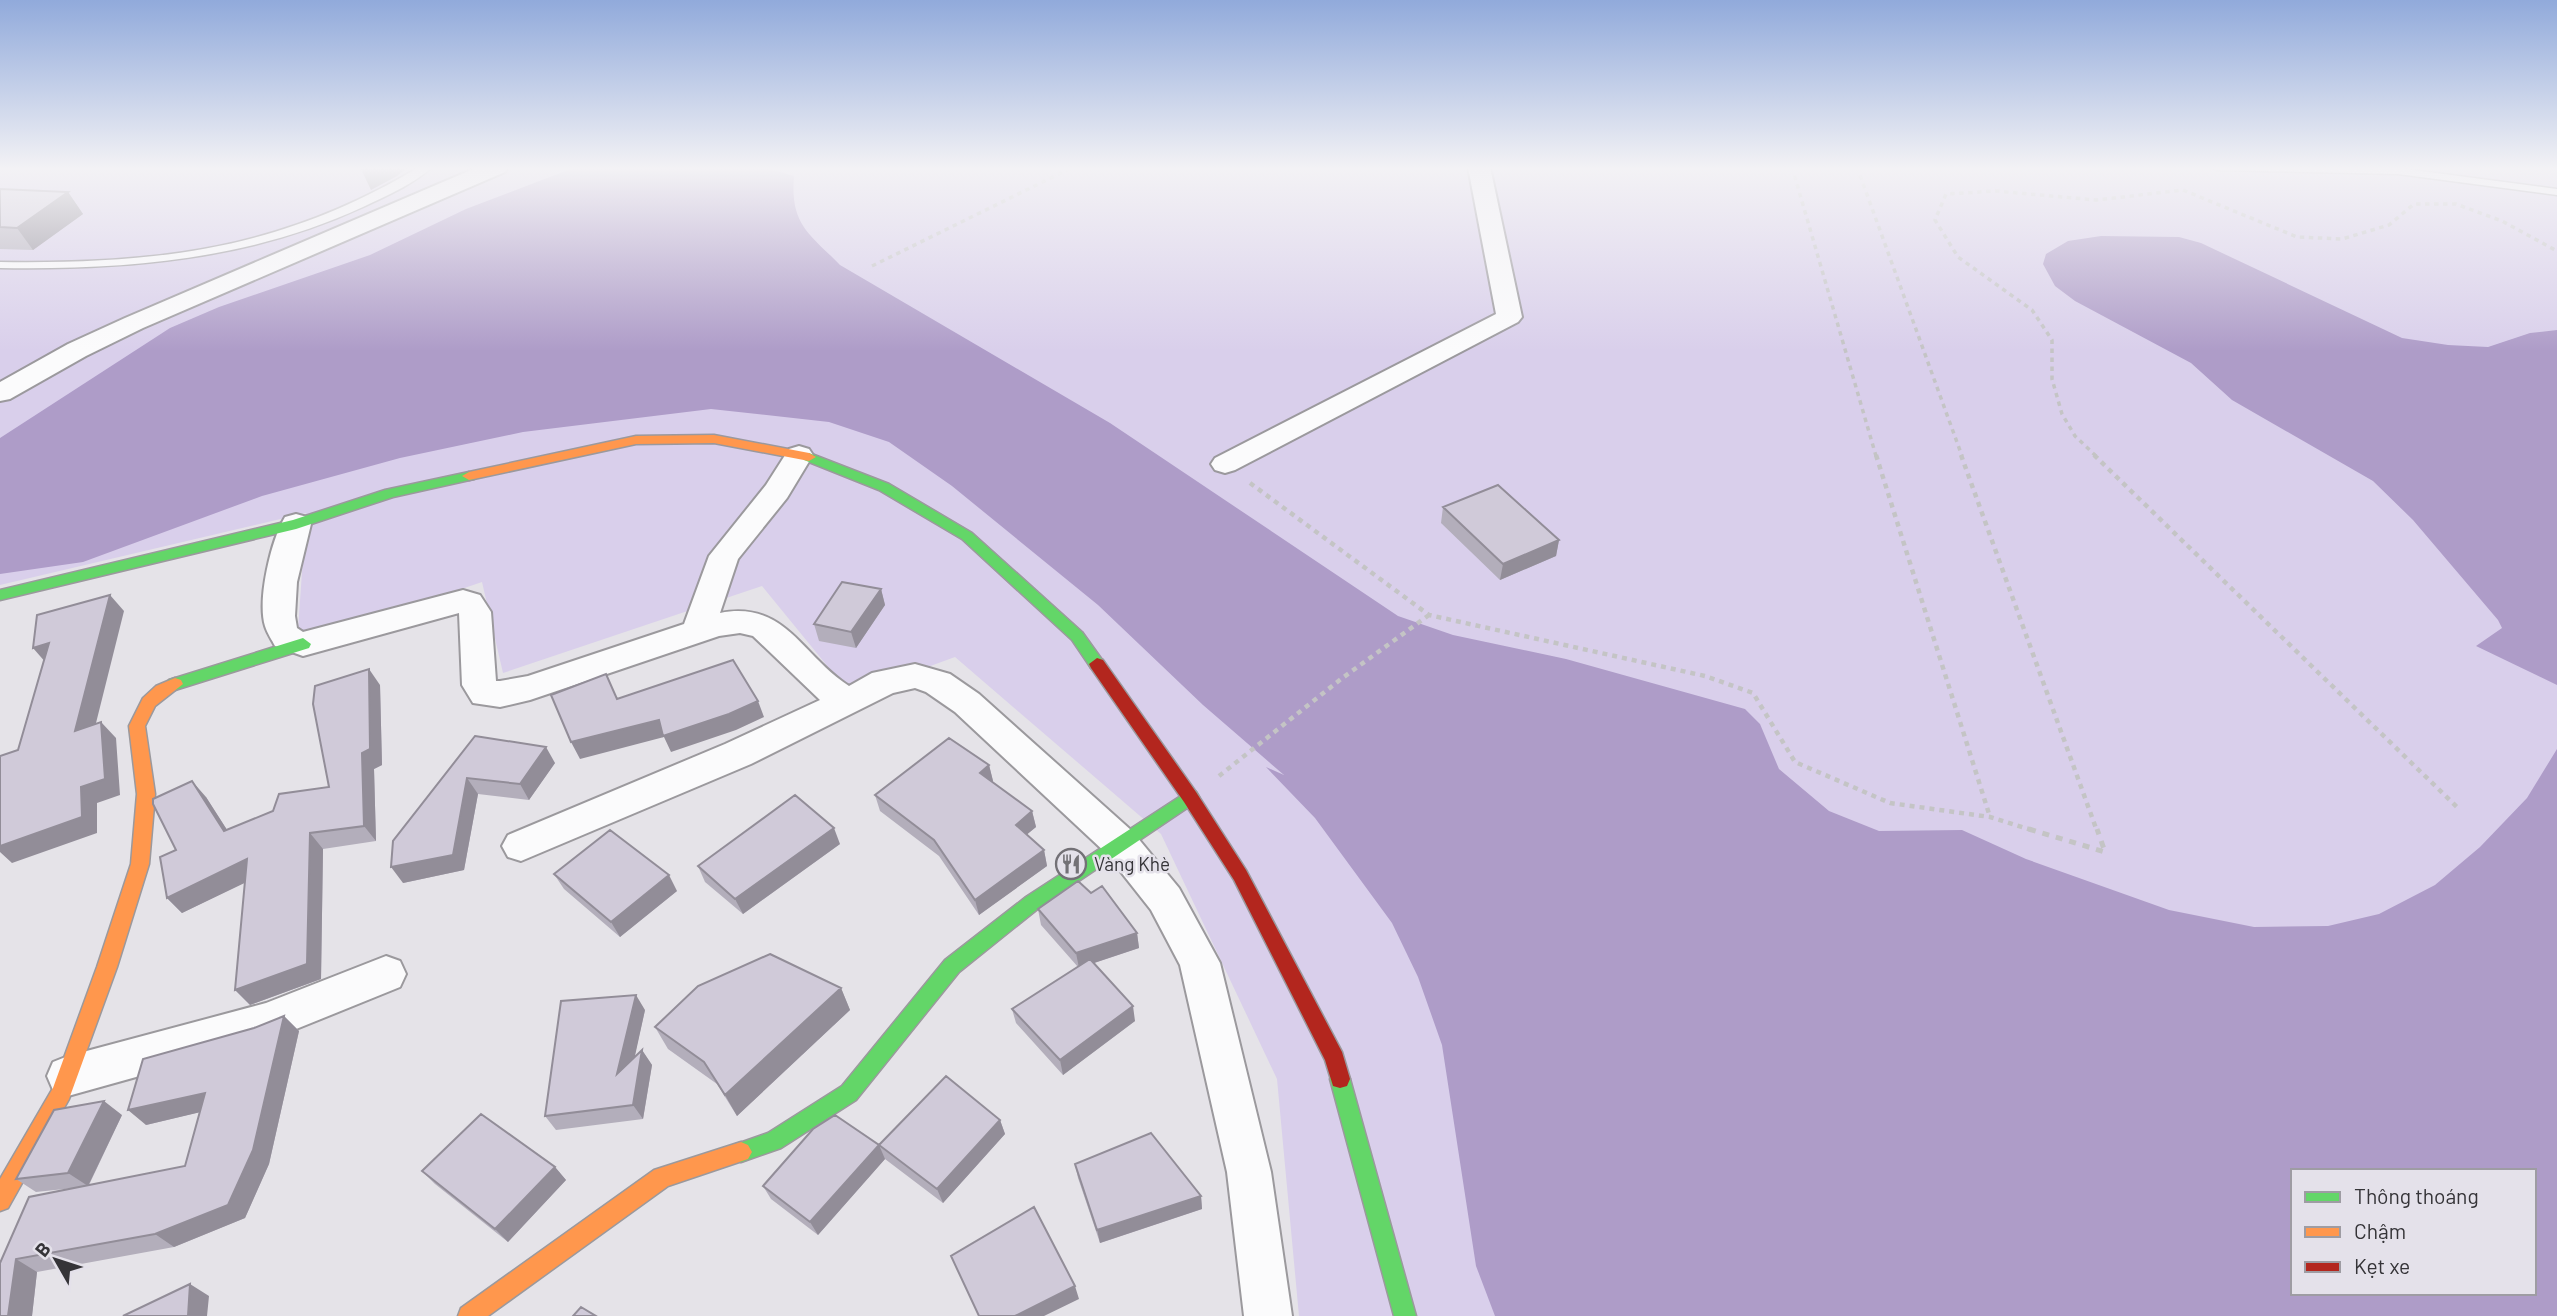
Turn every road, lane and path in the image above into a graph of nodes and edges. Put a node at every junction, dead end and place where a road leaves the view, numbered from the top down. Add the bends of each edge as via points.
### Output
1 (300, 228) edge
2 (354, 228) edge
3 (948, 228) edge
4 (1491, 228) edge
5 (1810, 228) edge
6 (1879, 228) edge
7 (1940, 228) edge
8 (2276, 228) edge
9 (2378, 228) edge
10 (2516, 228) edge
11 (2557, 251) edge
12 (0, 265) edge
13 (872, 266) dead end
14 (0, 393) edge
15 (799, 455) junction
16 (1225, 464) joint
17 (296, 524) junction
18 (6, 591) edge
19 (1429, 615) junction
20 (697, 632) junction
21 (303, 645) junction
22 (848, 702) junction
23 (1236, 764) dead end
24 (1190, 797) junction
25 (2458, 808) dead end
26 (1990, 817) junction
27 (1119, 842) junction
28 (521, 846) dead end
29 (386, 974) dead end
30 (68, 1076) junction
31 (0, 1200) edge
32 (469, 1316) edge
33 (1268, 1316) edge
34 (1405, 1316) edge

1 - 12 lane via 221,251 119,264
2 - 14 street via 134,323
3 - 13 path
4 - 16 street via 1509,317
5 - 26 path
6 - 26 path via 2105,852
7 - 25 path via 1958,257 2032,310 2052,340 2053,391 2075,436
8 - 9 path via 2297,237 2342,239
10 - 11 path
15 - 17 street via 714,439 636,440 390,493
15 - 20 street via 777,491 724,556
15 - 24 street via 817,458 884,487 967,536 1077,636
16 - 19 path
17 - 18 street
17 - 21 street via 282,569 280,626 288,639
19 - 23 path
19 - 26 path via 1705,676 1753,693 1795,762 1890,803
20 - 21 street via 500,694 485,694 479,685 475,612 463,601
20 - 22 street via 754,621
21 - 30 street via 183,681 149,702 137,726 146,794 140,864
22 - 27 street via 884,682 915,676 938,683 967,703
22 - 28 street
24 - 27 street
24 - 34 street via 1240,875 1335,1059
27 - 32 street via 1033,901 952,966 849,1093 774,1141 662,1177
27 - 33 street via 1165,899 1200,963 1249,1172
29 - 30 street via 269,1021
30 - 31 street

